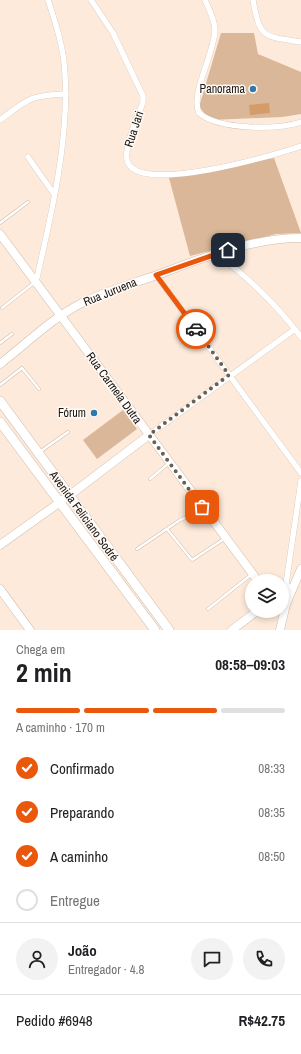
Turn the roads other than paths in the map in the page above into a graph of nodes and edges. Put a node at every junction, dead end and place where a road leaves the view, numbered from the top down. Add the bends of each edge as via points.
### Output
1 (48, 0) edge
2 (91, 0) edge
3 (205, 0) edge
4 (253, 0) edge
5 (301, 42) edge
6 (66, 94) junction
7 (0, 120) edge
8 (301, 122) edge
9 (301, 146) edge
10 (28, 157) dead end
11 (54, 194) junction
12 (28, 202) dead end
13 (0, 223) edge
14 (0, 234) edge
15 (301, 238) edge
16 (216, 254) junction
17 (156, 275) junction
18 (36, 282) junction
19 (2, 308) dead end
20 (61, 316) junction
21 (295, 329) junction
22 (12, 334) dead end
23 (301, 337) edge
24 (0, 343) edge
25 (0, 364) edge
26 (229, 375) junction
27 (0, 385) edge
28 (39, 389) dead end
29 (0, 401) edge
30 (0, 422) edge
31 (68, 432) dead end
32 (149, 435) junction
33 (38, 453) junction
34 (170, 463) junction
35 (301, 473) edge
36 (150, 479) dead end
37 (301, 481) edge
38 (70, 496) junction
39 (59, 503) junction
40 (202, 507) junction
41 (167, 529) junction
42 (226, 538) junction
43 (0, 545) edge
44 (137, 549) dead end
45 (301, 569) edge
46 (252, 573) joint
47 (135, 585) junction
48 (0, 589) edge
49 (292, 590) junction
50 (126, 591) junction
51 (289, 592) edge
52 (289, 597) edge
53 (208, 609) dead end
54 (248, 618) edge
55 (281, 618) edge
56 (30, 630) edge
57 (155, 630) edge
58 (169, 630) edge
59 (232, 630) edge
60 (280, 630) edge

1 - 6 street via 63,57
2 - 9 street, Rua Jari via 113,33 143,96 126,151 128,163 136,171 146,175 178,174 252,160
3 - 8 street via 214,29 212,47 198,92 199,113 208,120 239,127
4 - 5 street via 262,33
6 - 7 street via 34,96
6 - 11 street via 62,145
10 - 11 street
11 - 18 street
12 - 13 lane
14 - 18 street, Rua Carmela Dutra
15 - 16 street, Rua Juruena via 269,240
16 - 17 street, Rua Juruena
16 - 21 street via 245,275
17 - 20 street, Rua Juruena via 92,298
17 - 26 street
18 - 19 lane
18 - 20 street, Rua Carmela Dutra
20 - 25 street, Rua Juruena
20 - 32 street, Rua Carmela Dutra
21 - 23 street
21 - 26 street
22 - 24 lane
26 - 32 street
26 - 35 street
27 - 28 lane via 22,368
29 - 33 main road, Avenida Feliciano Sodré
30 - 39 main road, Avenida Feliciano Sodré
31 - 33 lane
32 - 34 street, Rua Carmela Dutra
32 - 38 street
33 - 38 main road, Avenida Feliciano Sodré
34 - 36 lane
34 - 40 street, Rua Carmela Dutra
37 - 49 street via 286,584
38 - 39 street
38 - 47 main road, Avenida Feliciano Sodré
39 - 43 street
39 - 50 main road, Avenida Feliciano Sodré
40 - 41 lane
40 - 42 street, Rua Carmela Dutra
41 - 42 lane via 192,560
41 - 44 lane
42 - 46 street, Rua Carmela Dutra
45 - 49 street
46 - 53 lane
47 - 50 main road
47 - 58 main road, Avenida Feliciano Sodré
48 - 56 street
49 - 51 street
49 - 52 street
50 - 57 main road, Avenida Feliciano Sodré
54 - 59 street
55 - 60 street

